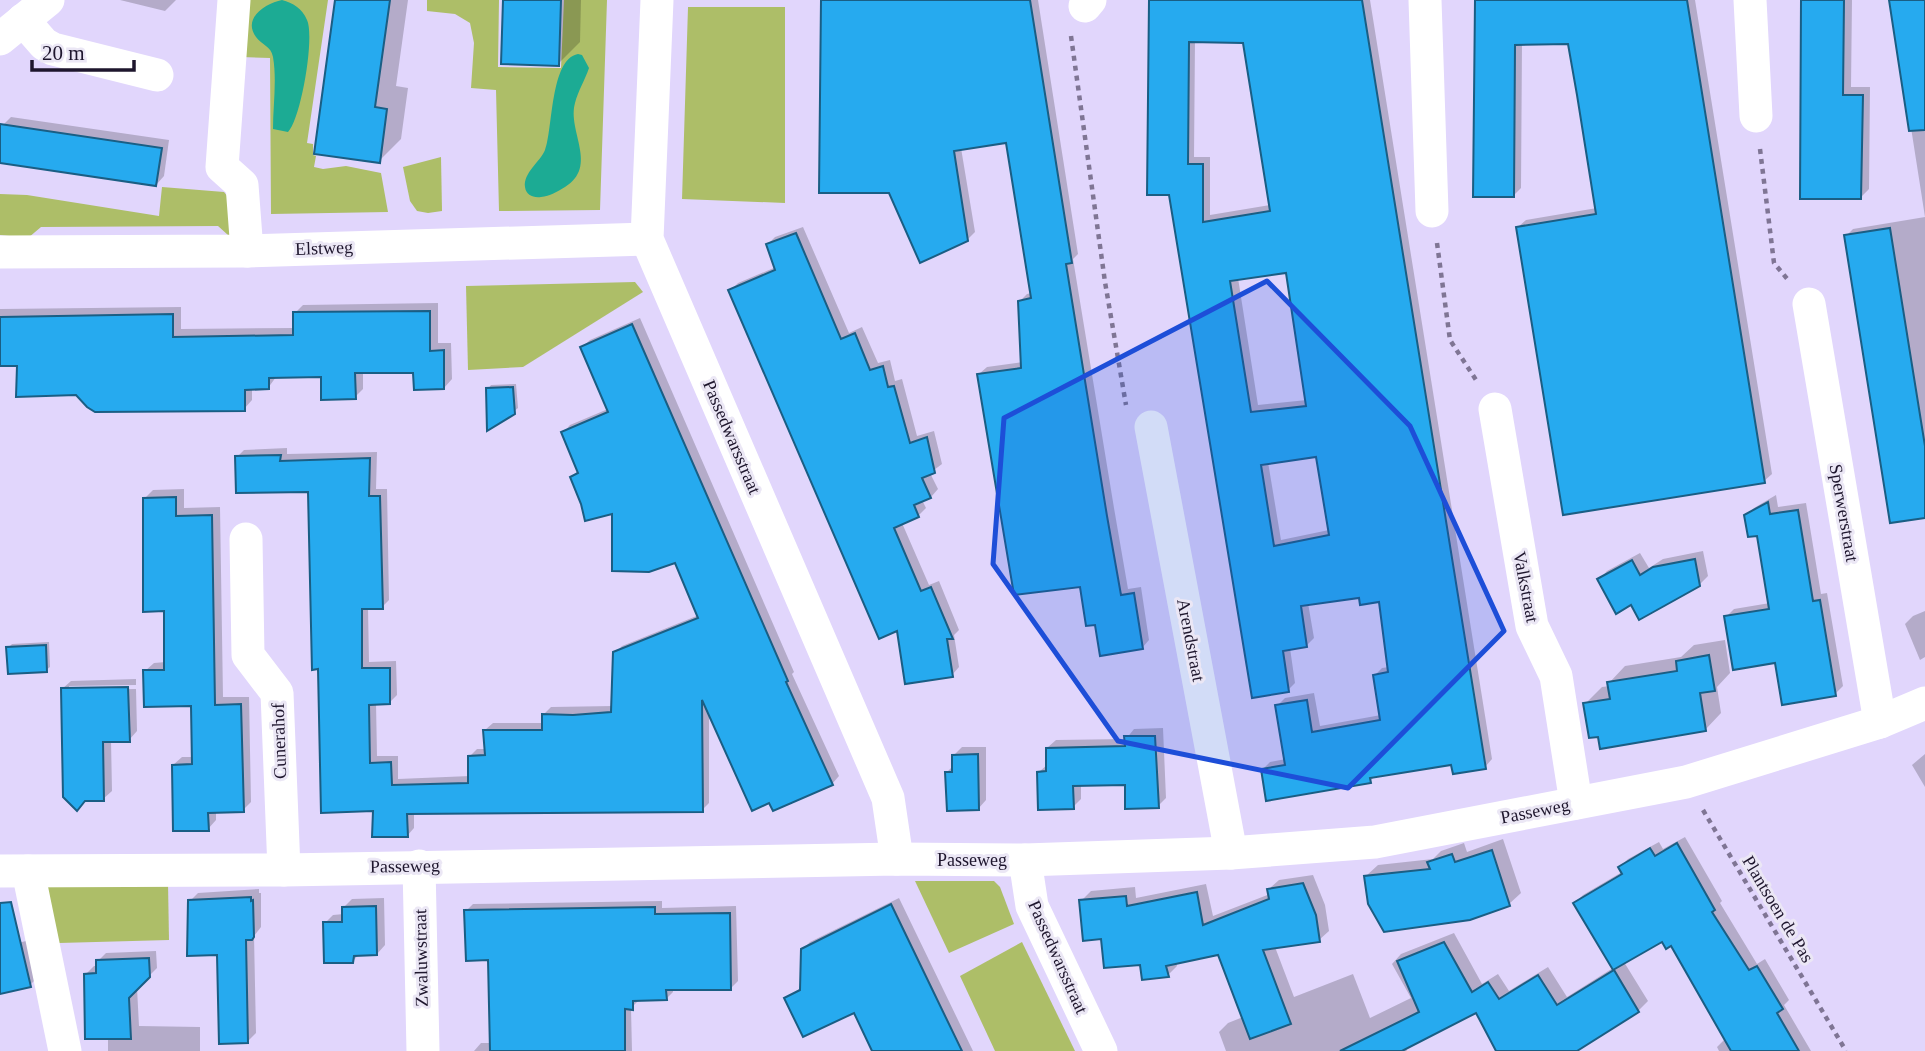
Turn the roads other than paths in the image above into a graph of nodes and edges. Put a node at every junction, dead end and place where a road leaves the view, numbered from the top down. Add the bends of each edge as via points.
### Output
1 (234, 0) edge
2 (657, 0) edge
3 (1425, 0) edge
4 (1750, 0) edge
5 (15, 26) edge
6 (157, 75) dead end
7 (1756, 116) road end
8 (1432, 211) road end
9 (647, 239) junction
10 (247, 251) junction
11 (0, 252) edge
12 (1809, 304) road end
13 (1495, 409) road end
14 (1151, 427) road end
15 (246, 539) dead end
16 (1925, 703) edge
17 (1880, 722) junction
18 (1576, 803) junction
19 (1231, 853) junction
20 (897, 859) junction
21 (1025, 860) junction
22 (419, 866) junction
23 (284, 870) junction
24 (14, 871) edge
25 (65, 1051) edge
26 (423, 1051) edge
27 (1101, 1051) edge

1 - 10 street via 222,167 242,185
2 - 9 street, Passedwarsstraat
3 - 8 street
4 - 7 street
5 - 6 street via 53,50
9 - 10 street, Elstweg
9 - 20 street, Passedwarsstraat via 888,798
10 - 11 street, Elstweg
12 - 17 street, Sperwerstraat
13 - 18 street, Valkstraat via 1532,626 1556,676
14 - 19 street, Arendstraat
15 - 23 street, Cunerahof via 248,654 277,693
16 - 17 street, Passeweg
17 - 18 street, Passeweg via 1686,782
18 - 19 street, Passeweg via 1374,842
19 - 21 street, Passeweg
20 - 21 street, Passeweg
20 - 22 street, Passeweg
21 - 27 street, Passedwarsstraat via 1032,906
22 - 23 street, Passeweg
22 - 26 street, Zwaluwstraat
23 - 24 street, Passeweg
24 - 25 street

